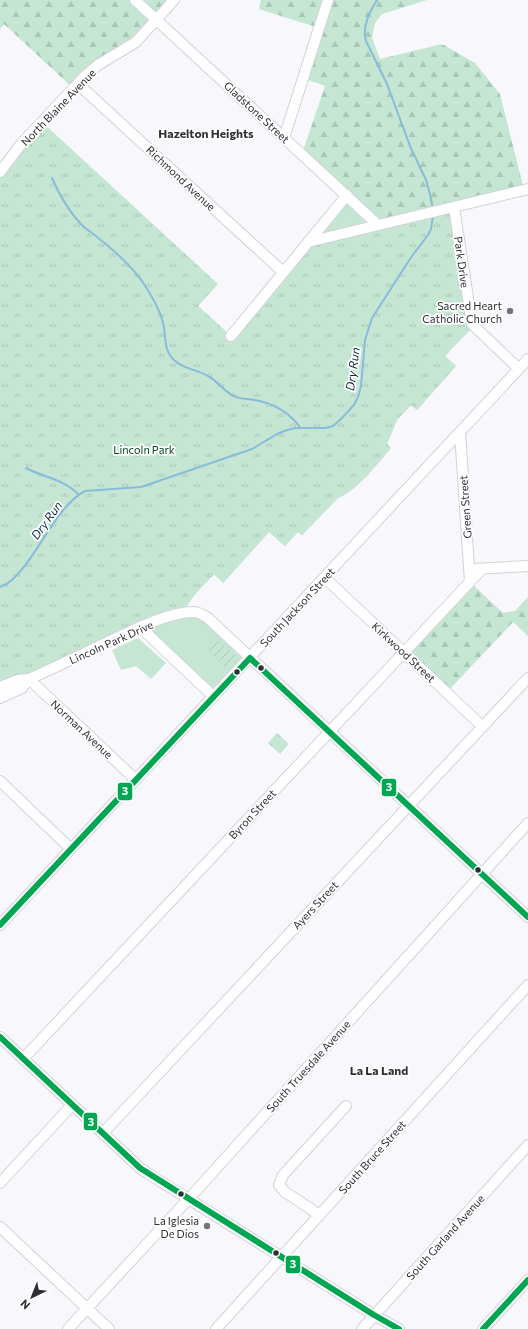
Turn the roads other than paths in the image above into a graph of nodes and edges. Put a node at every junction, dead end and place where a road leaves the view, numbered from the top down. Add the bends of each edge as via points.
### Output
1 (135, 0) edge
2 (174, 0) edge
3 (328, 0) edge
4 (156, 20) junction
5 (78, 84) junction
6 (284, 138) junction
7 (0, 172) edge
8 (528, 189) edge
9 (346, 196) junction
10 (454, 207) junction
11 (378, 225) junction
12 (308, 242) junction
13 (283, 272) junction
14 (231, 336) dead end
15 (528, 359) edge
16 (519, 369) junction
17 (460, 432) junction
18 (528, 566) edge
19 (482, 569) junction
20 (469, 570) junction
21 (325, 578) junction
22 (470, 582) junction
23 (140, 627) junction
24 (404, 652) junction
25 (250, 658) junction
26 (528, 678) edge
27 (29, 679) junction
28 (0, 688) edge
29 (214, 696) junction
30 (0, 698) edge
31 (482, 726) junction
32 (329, 732) junction
33 (136, 780) junction
34 (0, 781) edge
35 (408, 806) junction
36 (528, 823) edge
37 (71, 849) junction
38 (481, 874) junction
39 (4, 914) edge
40 (528, 918) edge
41 (0, 925) edge
42 (528, 985) edge
43 (0, 1037) edge
44 (23, 1059) junction
45 (72, 1105) junction
46 (346, 1106) dead end
47 (103, 1132) junction
48 (528, 1145) edge
49 (0, 1183) edge
50 (188, 1199) junction
51 (319, 1216) junction
52 (0, 1227) edge
53 (282, 1257) junction
54 (528, 1280) edge
55 (87, 1308) junction
56 (374, 1315) junction
57 (68, 1329) edge
58 (110, 1329) edge
59 (216, 1329) edge
60 (362, 1329) edge
61 (399, 1329) edge
62 (483, 1329) edge

1 - 4 street, Gladstone Street
2 - 4 street, North Blaine Avenue
3 - 6 street
4 - 5 street, North Blaine Avenue via 136,42 98,65
4 - 6 street, Gladstone Street
5 - 7 street, North Blaine Avenue via 22,143
5 - 13 street, Richmond Avenue
6 - 9 street, Gladstone Street
8 - 10 street
9 - 11 street, Gladstone Street
9 - 12 street
10 - 11 street
10 - 16 street, Park Drive via 472,324
11 - 12 street
12 - 13 street
13 - 14 street
15 - 16 street, South Jackson Street
16 - 17 street, South Jackson Street
17 - 20 street, Green Street
17 - 21 street, South Jackson Street
18 - 19 street
19 - 20 street
19 - 22 street, Byron Street
20 - 22 street, Green Street
21 - 24 street, Kirkwood Street
21 - 25 street, South Jackson Street
22 - 24 street, Byron Street
23 - 25 street, Lincoln Park Drive via 178,614 196,612 208,618
23 - 27 street, Lincoln Park Drive
23 - 29 street
24 - 31 street, Kirkwood Street
24 - 32 street, Byron Street
25 - 29 street, South Jackson Street
25 - 32 street
26 - 31 street, Ayers Street
27 - 28 street, Lincoln Park Drive via 18,680
27 - 30 street, Lincoln Park Drive via 22,688
27 - 33 street, Norman Avenue
29 - 33 street, South Jackson Street
31 - 35 street, Ayers Street
32 - 35 street
32 - 44 street, Byron Street
33 - 37 street, South Jackson Street
34 - 37 street
35 - 38 street
35 - 47 street, Ayers Street
36 - 38 street, South Truesdale Avenue
37 - 39 street, South Jackson Street
38 - 40 street
38 - 50 street, South Truesdale Avenue
39 - 41 street, South Jackson Street
42 - 51 street, South Bruce Street
43 - 44 street
44 - 45 street
45 - 47 street
45 - 49 street
46 - 51 street via 283,1175 279,1185
47 - 50 street via 140,1168
48 - 56 street, South Garland Avenue
50 - 53 street
50 - 55 street, South Truesdale Avenue
51 - 53 street, South Bruce Street
52 - 55 street
53 - 56 street
53 - 59 street, South Bruce Street
54 - 62 street
55 - 57 street, South Truesdale Avenue
55 - 58 street
56 - 60 street, South Garland Avenue
56 - 61 street

